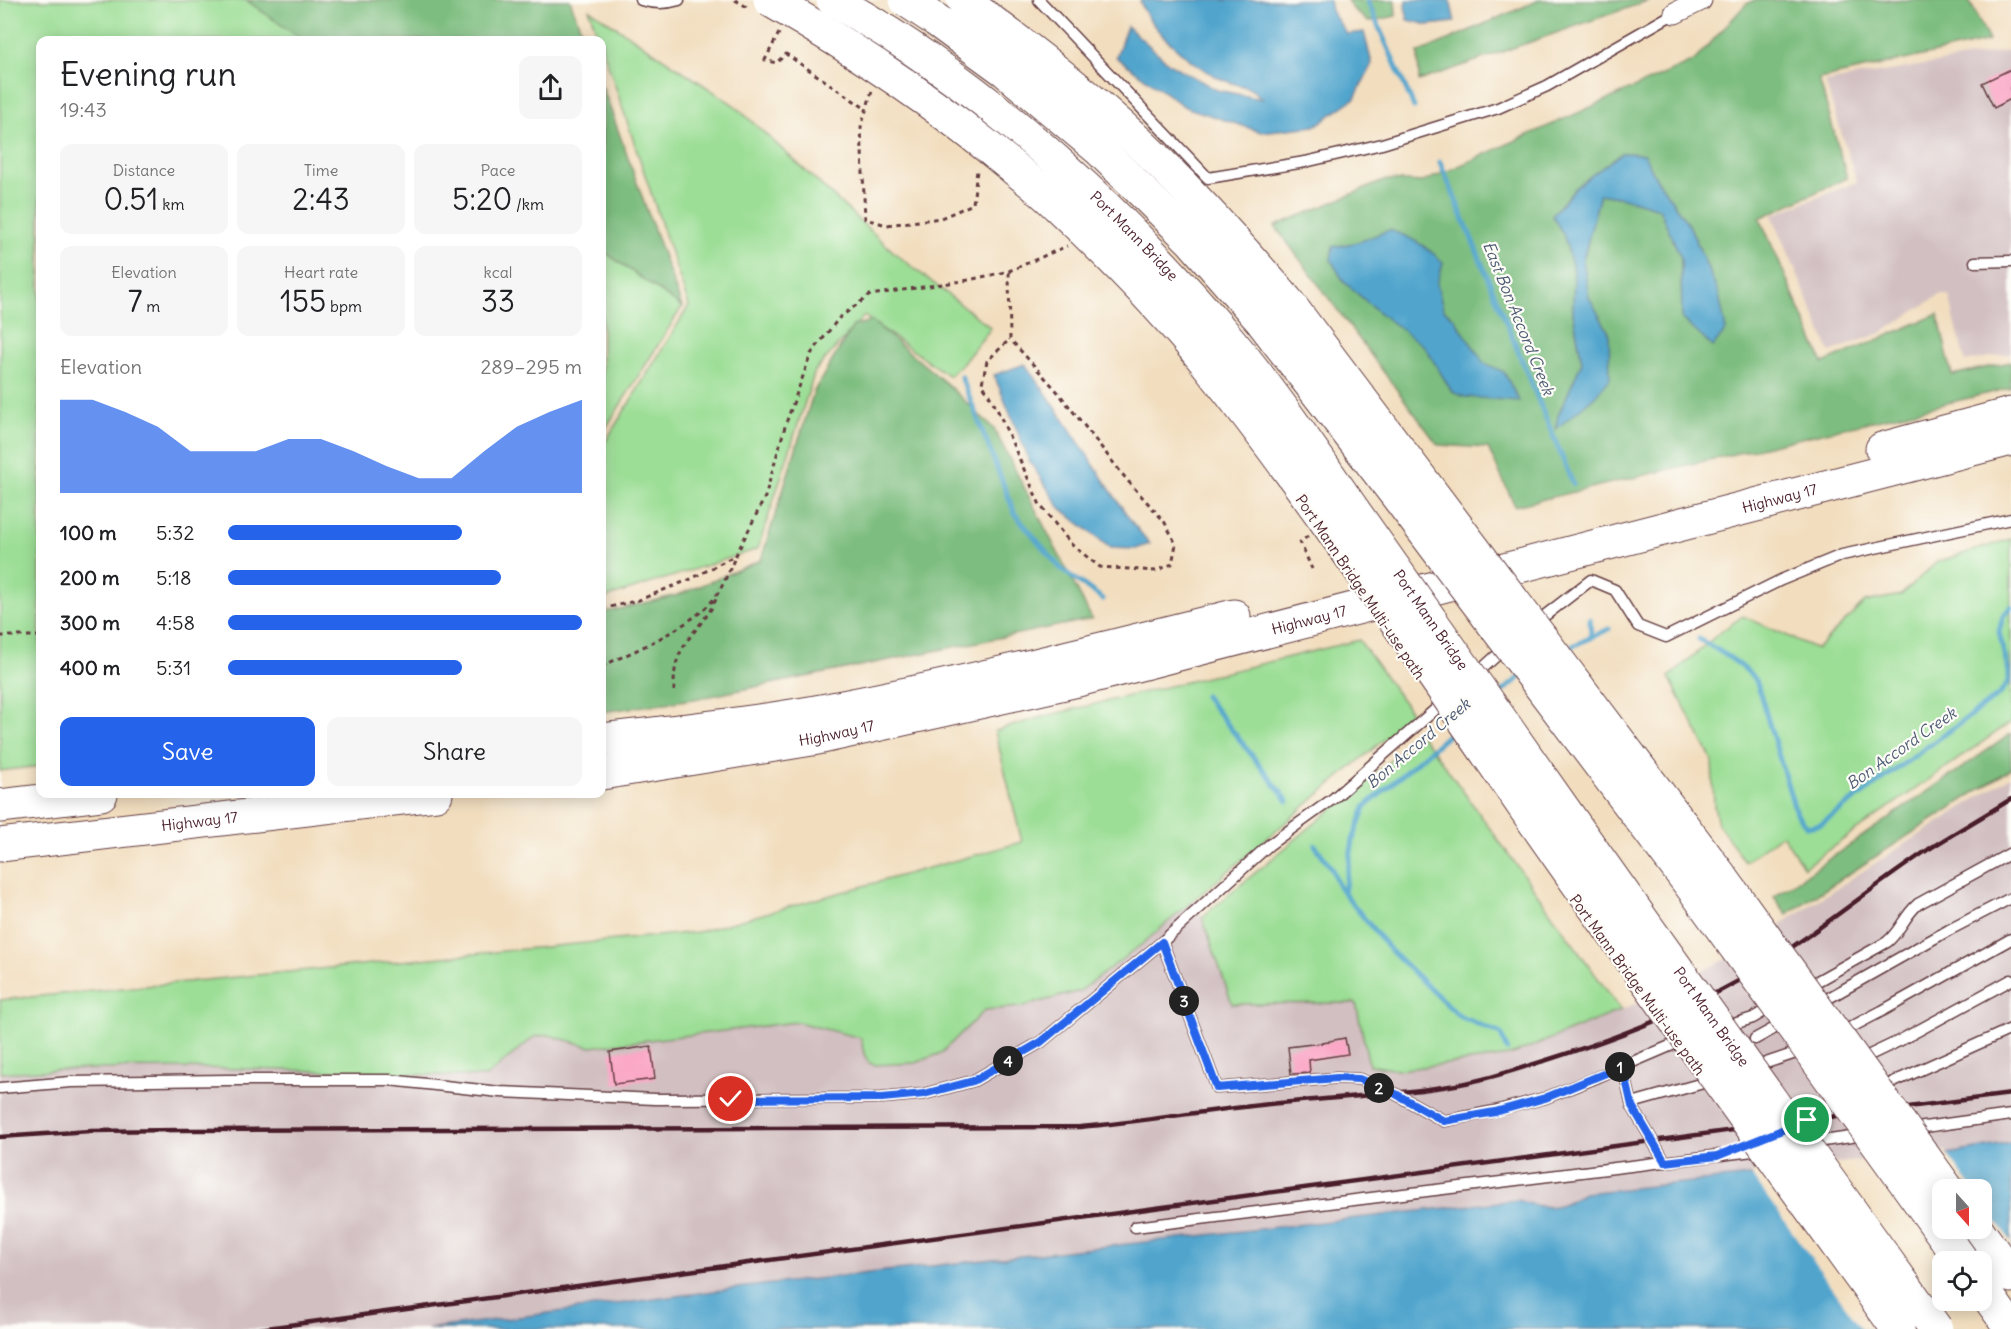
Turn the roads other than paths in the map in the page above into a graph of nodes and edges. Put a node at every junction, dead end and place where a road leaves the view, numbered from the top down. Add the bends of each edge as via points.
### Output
1 (641, 0) edge
2 (679, 0) edge
3 (833, 0) edge
4 (906, 0) edge
5 (963, 0) edge
6 (1039, 0) edge
7 (1701, 0) edge
8 (763, 6) edge
9 (1675, 13) joint
10 (2011, 261) edge
11 (1975, 262) dead end
12 (2011, 414) edge
13 (2011, 439) edge
14 (2011, 519) edge
15 (606, 740) edge
16 (606, 772) edge
17 (67, 798) edge
18 (235, 798) edge
19 (403, 798) edge
20 (0, 806) edge
21 (219, 820) junction
22 (0, 825) edge
23 (0, 845) edge
24 (2011, 853) edge
25 (0, 860) edge
26 (2011, 898) edge
27 (2011, 939) edge
28 (1162, 942) junction
29 (2011, 980) edge
30 (1794, 994) dead end
31 (1784, 1000) dead end
32 (2011, 1029) edge
33 (1755, 1039) dead end
34 (1623, 1066) junction
35 (1815, 1082) dead end
36 (0, 1088) edge
37 (1632, 1104) junction
38 (2011, 1115) edge
39 (1894, 1131) dead end
40 (1882, 1133) dead end
41 (1788, 1146) dead end
42 (1776, 1148) dead end
43 (1717, 1156) junction
44 (1665, 1162) junction
45 (1940, 1179) edge
46 (1135, 1227) dead end
47 (1984, 1239) edge
48 (1955, 1251) edge
49 (2011, 1276) edge
50 (1992, 1302) edge
51 (2011, 1328) edge
52 (1898, 1329) edge
53 (1936, 1329) edge

1 - 2 lane
3 - 53 highway, Port Mann Bridge, bridge via 983,100 1076,177 1164,266 1231,343 1294,425 1645,926
4 - 48 highway, bridge via 1006,71 1099,149 1191,240 1261,320 1695,891
5 - 45 highway, bridge via 1120,125 1214,218 1286,300 1719,874
6 - 9 lane via 1208,178 1382,144 1498,108 1547,86
7 - 9 street
8 - 52 highway, bridge via 834,37 963,125 1055,202 1142,289 1206,363 1339,540 1619,944
10 - 11 lane
12 - 15 highway, Highway 17 via 1559,534 940,688 824,710
13 - 16 highway, Highway 17 via 1074,681 818,738
14 - 28 lane via 1842,555 1781,580 1666,637 1638,627 1615,590 1591,580 1522,634 1334,798 1269,845
17 - 20 highway
18 - 22 highway
19 - 21 highway, Highway 17
21 - 23 highway, Highway 17
21 - 25 highway via 95,848
24 - 30 lane via 1918,904 1887,942
26 - 33 lane
27 - 37 lane via 1820,1042 1688,1089
28 - 34 lane via 1217,1088 1359,1079 1444,1121 1545,1098
28 - 36 lane via 1041,1042 973,1081 924,1094 882,1098 655,1100 500,1092 389,1080 82,1082
29 - 35 lane
31 - 34 lane via 1753,1018 1677,1042
32 - 43 lane
34 - 37 lane
37 - 44 lane
38 - 39 lane
40 - 41 lane
42 - 43 lane
43 - 44 lane
44 - 46 lane
47 - 49 highway
50 - 51 highway

